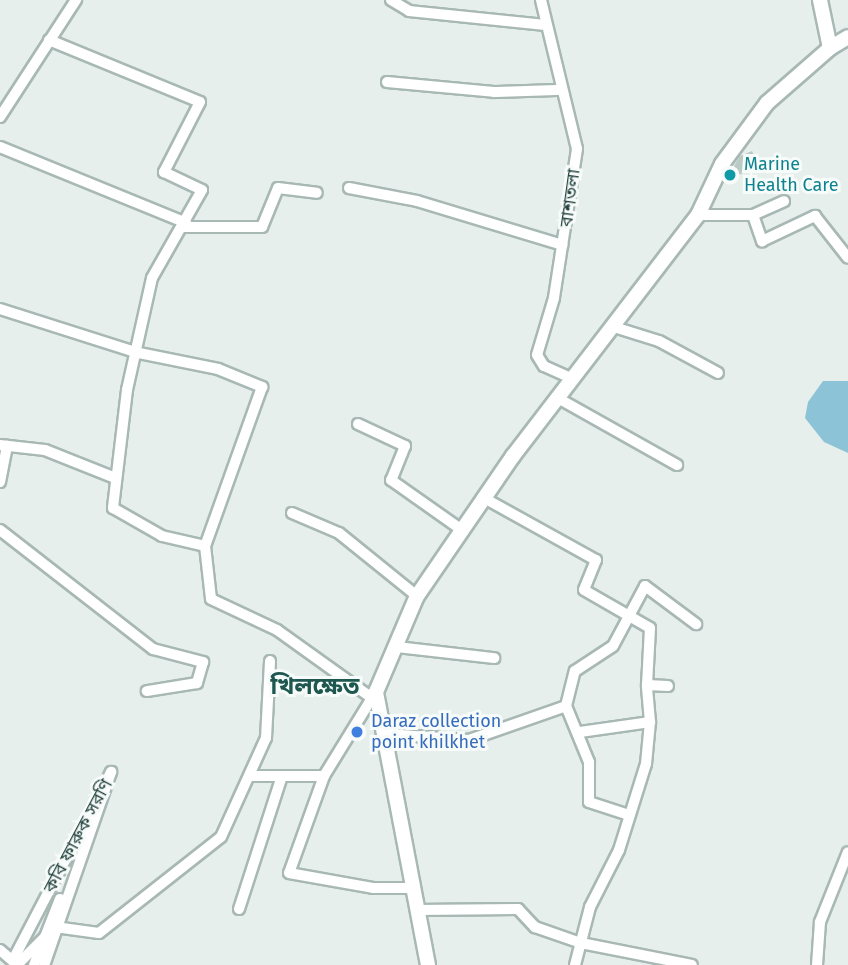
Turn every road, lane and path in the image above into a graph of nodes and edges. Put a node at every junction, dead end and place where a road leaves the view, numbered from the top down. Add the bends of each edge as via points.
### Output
1 (76, 0) edge
2 (391, 0) edge
3 (541, 0) edge
4 (820, 0) edge
5 (545, 25) junction
6 (848, 37) edge
7 (49, 40) junction
8 (830, 48) junction
9 (387, 82) dead end
10 (559, 90) junction
11 (0, 117) edge
12 (0, 147) edge
13 (349, 188) dead end
14 (317, 193) dead end
15 (784, 201) dead end
16 (698, 215) junction
17 (752, 215) junction
18 (185, 225) junction
19 (563, 245) junction
20 (848, 258) edge
21 (0, 309) edge
22 (614, 327) junction
23 (139, 353) junction
24 (718, 373) dead end
25 (571, 378) junction
26 (556, 397) junction
27 (358, 424) dead end
28 (4, 445) edge
29 (677, 465) dead end
30 (114, 477) junction
31 (0, 482) edge
32 (484, 498) junction
33 (292, 513) dead end
34 (0, 530) edge
35 (462, 530) junction
36 (205, 546) junction
37 (417, 596) junction
38 (628, 615) junction
39 (696, 624) dead end
40 (397, 647) junction
41 (494, 658) dead end
42 (270, 661) dead end
43 (647, 685) junction
44 (667, 686) dead end
45 (148, 691) dead end
46 (374, 695) junction
47 (566, 706) junction
48 (650, 722) junction
49 (580, 732) junction
50 (387, 734) junction
51 (111, 772) junction
52 (253, 776) junction
53 (324, 776) junction
54 (281, 779) junction
55 (629, 815) junction
56 (848, 852) edge
57 (413, 888) junction
58 (239, 909) dead end
59 (416, 910) junction
60 (581, 943) junction
61 (0, 950) edge
62 (659, 961) edge
63 (11, 965) edge
64 (17, 965) edge
65 (34, 965) edge
66 (44, 965) edge
67 (428, 965) edge
68 (575, 965) edge
69 (692, 965) edge
70 (817, 965) edge

1 - 7 street
2 - 5 street via 409,10
3 - 5 street, বাশতলা
4 - 8 street
5 - 10 street, বাশতলা
6 - 8 street
7 - 11 street
7 - 18 street via 200,102 164,172 202,189
8 - 16 street via 767,103 722,163
9 - 10 street via 494,92
10 - 19 street, বাশতলা via 577,149
12 - 18 street
13 - 19 street via 417,201
14 - 18 street via 278,188 262,227
15 - 17 street
16 - 17 street
16 - 22 street
17 - 20 street via 762,241 815,216
18 - 23 street via 152,278
19 - 25 street, বাশতলা via 537,355 544,366
21 - 23 street
22 - 24 street via 659,341
22 - 25 street
23 - 30 street via 127,390 125,432
23 - 36 street via 219,369 262,387
25 - 26 street
26 - 29 street
26 - 32 street
27 - 35 street via 405,446 391,480
28 - 30 street via 45,450
28 - 31 street
30 - 36 street via 113,508 135,525
32 - 35 street
32 - 38 street via 596,560 583,590
33 - 37 street via 338,533
34 - 45 street via 153,649 202,662 198,682
35 - 37 street
36 - 46 street via 210,598 277,630
37 - 40 street
38 - 39 street via 645,586
38 - 43 street via 650,628
38 - 47 street via 613,646 575,671
40 - 41 street
40 - 46 street
42 - 52 street via 266,738
43 - 44 street
43 - 48 street
46 - 50 street
46 - 53 street
47 - 49 street
47 - 50 street via 469,740
48 - 49 street
48 - 55 street via 646,764
49 - 55 street via 589,762 589,802
50 - 57 street
51 - 63 street, কবি ফারুক সরণি
51 - 65 street
51 - 66 street, কবি ফারুক সরণি
52 - 54 street
52 - 64 street via 221,837 99,933 55,927
53 - 54 street
53 - 57 street via 289,873 373,888
54 - 58 street
55 - 60 street
56 - 70 street via 820,922
57 - 59 street
59 - 60 street via 487,905 518,909 536,927
59 - 67 street
60 - 62 street
60 - 68 street
61 - 64 street
62 - 69 street

